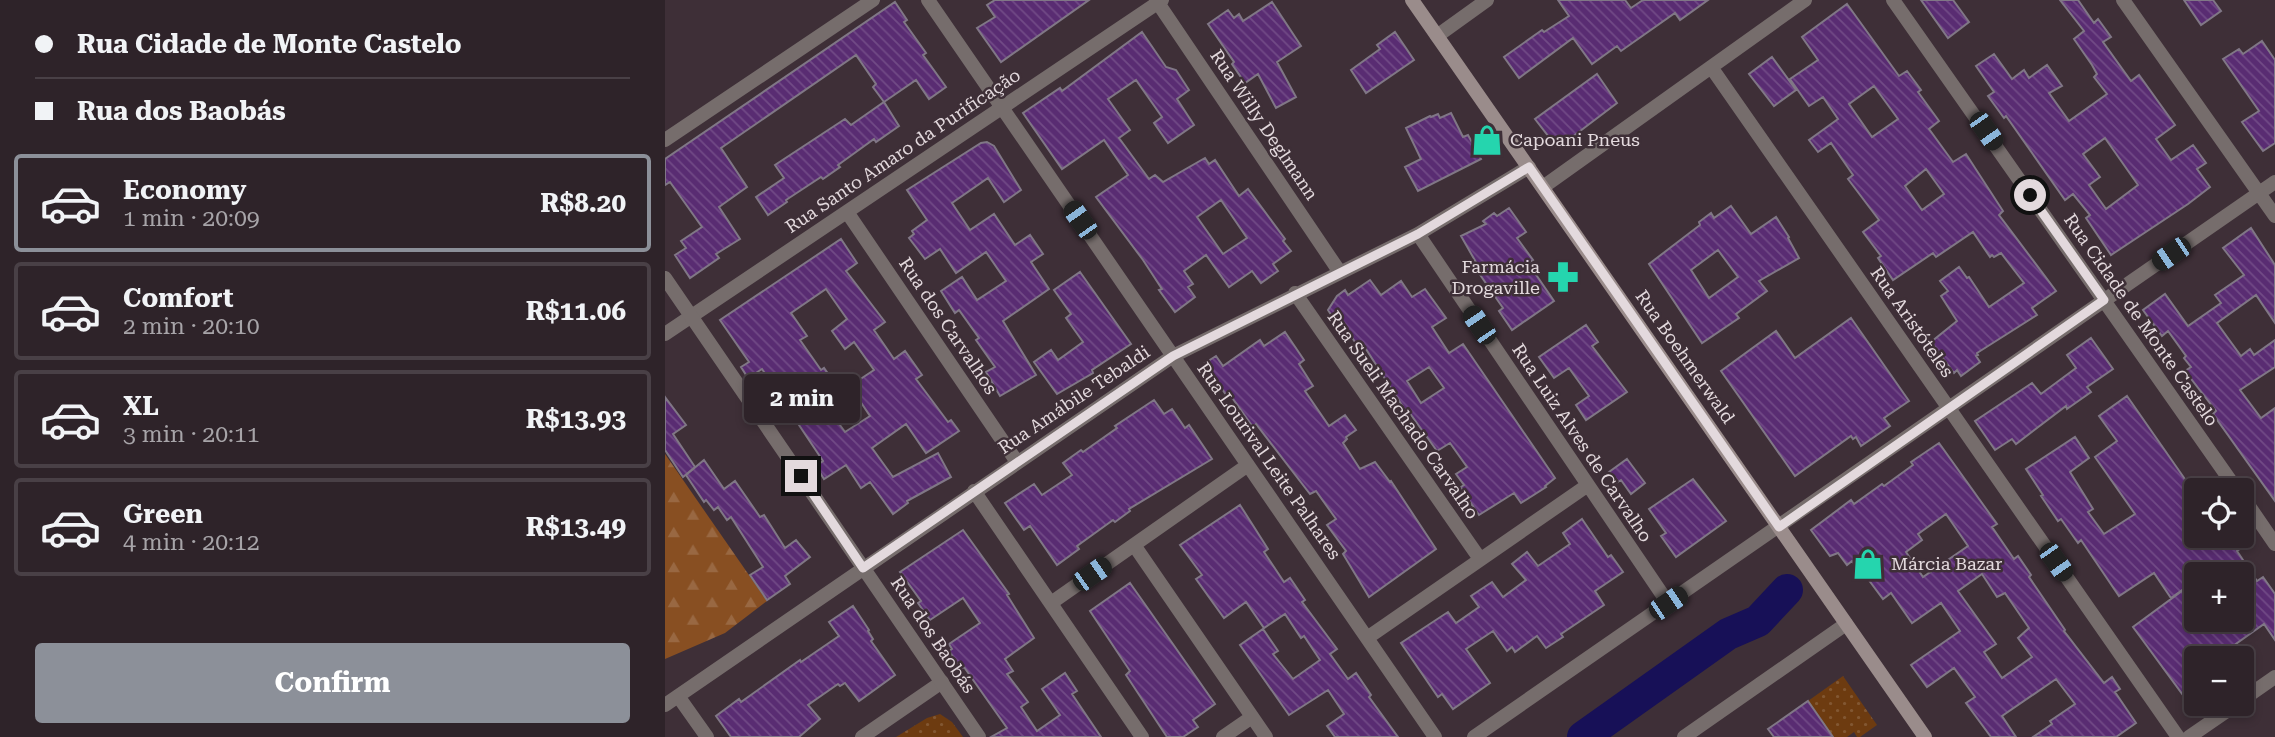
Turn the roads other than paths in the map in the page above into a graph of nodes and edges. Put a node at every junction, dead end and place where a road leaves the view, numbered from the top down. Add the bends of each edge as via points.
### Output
1 (873, 0) edge
2 (928, 0) edge
3 (1412, 0) edge
4 (1487, 0) edge
5 (1805, 0) edge
6 (1893, 0) edge
7 (2123, 0) edge
8 (1159, 1) edge
9 (1437, 36) junction
10 (1711, 67) junction
11 (1002, 107) junction
12 (665, 140) edge
13 (1529, 167) junction
14 (2275, 182) edge
15 (1543, 187) junction
16 (2259, 193) junction
17 (847, 212) junction
18 (2275, 216) edge
19 (1418, 234) junction
20 (1339, 271) junction
21 (665, 278) edge
22 (1295, 293) junction
23 (2104, 300) junction
24 (691, 316) junction
25 (665, 334) edge
26 (1173, 356) junction
27 (1949, 409) junction
28 (1017, 462) junction
29 (1248, 465) junction
30 (2229, 478) edge
31 (1588, 485) junction
32 (974, 491) junction
33 (2254, 513) edge
34 (1779, 527) junction
35 (2275, 544) edge
36 (1134, 545) junction
37 (1480, 559) junction
38 (863, 568) junction
39 (1051, 603) junction
40 (1668, 603) junction
41 (1846, 624) junction
42 (1367, 638) junction
43 (2275, 677) edge
44 (941, 682) junction
45 (2254, 692) edge
46 (678, 696) junction
47 (665, 705) edge
48 (2220, 716) edge
49 (1252, 717) junction
50 (707, 737) edge
51 (862, 737) edge
52 (979, 737) edge
53 (1142, 737) edge
54 (1223, 737) edge
55 (1266, 737) edge
56 (1435, 737) edge
57 (1473, 737) edge
58 (1684, 737) edge
59 (1925, 737) edge
60 (2178, 737) edge
61 (2189, 737) edge

1 - 12 street
2 - 11 street, Rua Lourival Leite Palhares
3 - 9 main road, Rua Boehmerwald
4 - 9 street
5 - 10 street
6 - 23 street, Rua Cidade de Monte Castelo
7 - 16 street
8 - 11 street, Rua Santo Amaro da Purificação
8 - 20 street, Rua Willy Deglmann
9 - 13 main road, Rua Boehmerwald
10 - 15 street
10 - 27 street, Rua Aristóteles
11 - 17 street, Rua Santo Amaro da Purificação
11 - 26 street, Rua Lourival Leite Palhares
13 - 15 main road, Rua Boehmerwald
13 - 19 street, Rua Amábile Tebaldi
14 - 16 street
15 - 34 main road, Rua Boehmerwald
16 - 18 street
16 - 23 street
17 - 24 street, Rua Santo Amaro da Purificação
17 - 28 street, Rua dos Carvalhos
19 - 20 street, Rua Amábile Tebaldi
19 - 31 street, Rua Luiz Alves de Carvalho
20 - 22 street, Rua Amábile Tebaldi
21 - 24 street, Rua dos Baobás
22 - 26 street, Rua Amábile Tebaldi
22 - 37 street, Rua Sueli Machado Carvalho
23 - 27 street
23 - 30 street, Rua Cidade de Monte Castelo
24 - 25 street, Rua Santo Amaro da Purificação
24 - 38 street, Rua dos Baobás
26 - 28 street, Rua Amábile Tebaldi
26 - 29 street, Rua Lourival Leite Palhares
27 - 34 street
27 - 60 street, Rua Aristóteles
28 - 32 street, Rua Amábile Tebaldi
29 - 36 street
29 - 42 street, Rua Lourival Leite Palhares
31 - 37 street
31 - 40 street, Rua Luiz Alves de Carvalho
32 - 38 street, Rua Amábile Tebaldi
32 - 39 street
33 - 35 street
34 - 40 street
34 - 41 main road, Rua Boehmerwald
36 - 39 street
36 - 49 street
37 - 42 street
38 - 44 street, Rua dos Baobás
38 - 46 street, Rua Amábile Tebaldi
39 - 53 street
40 - 57 street
41 - 58 street
41 - 59 main road, Rua Boehmerwald
42 - 56 street, Rua Lourival Leite Palhares
43 - 45 street
44 - 51 street
44 - 52 street, Rua dos Baobás
46 - 47 street, Rua Amábile Tebaldi
46 - 50 street
48 - 61 street
49 - 54 street
49 - 55 street

